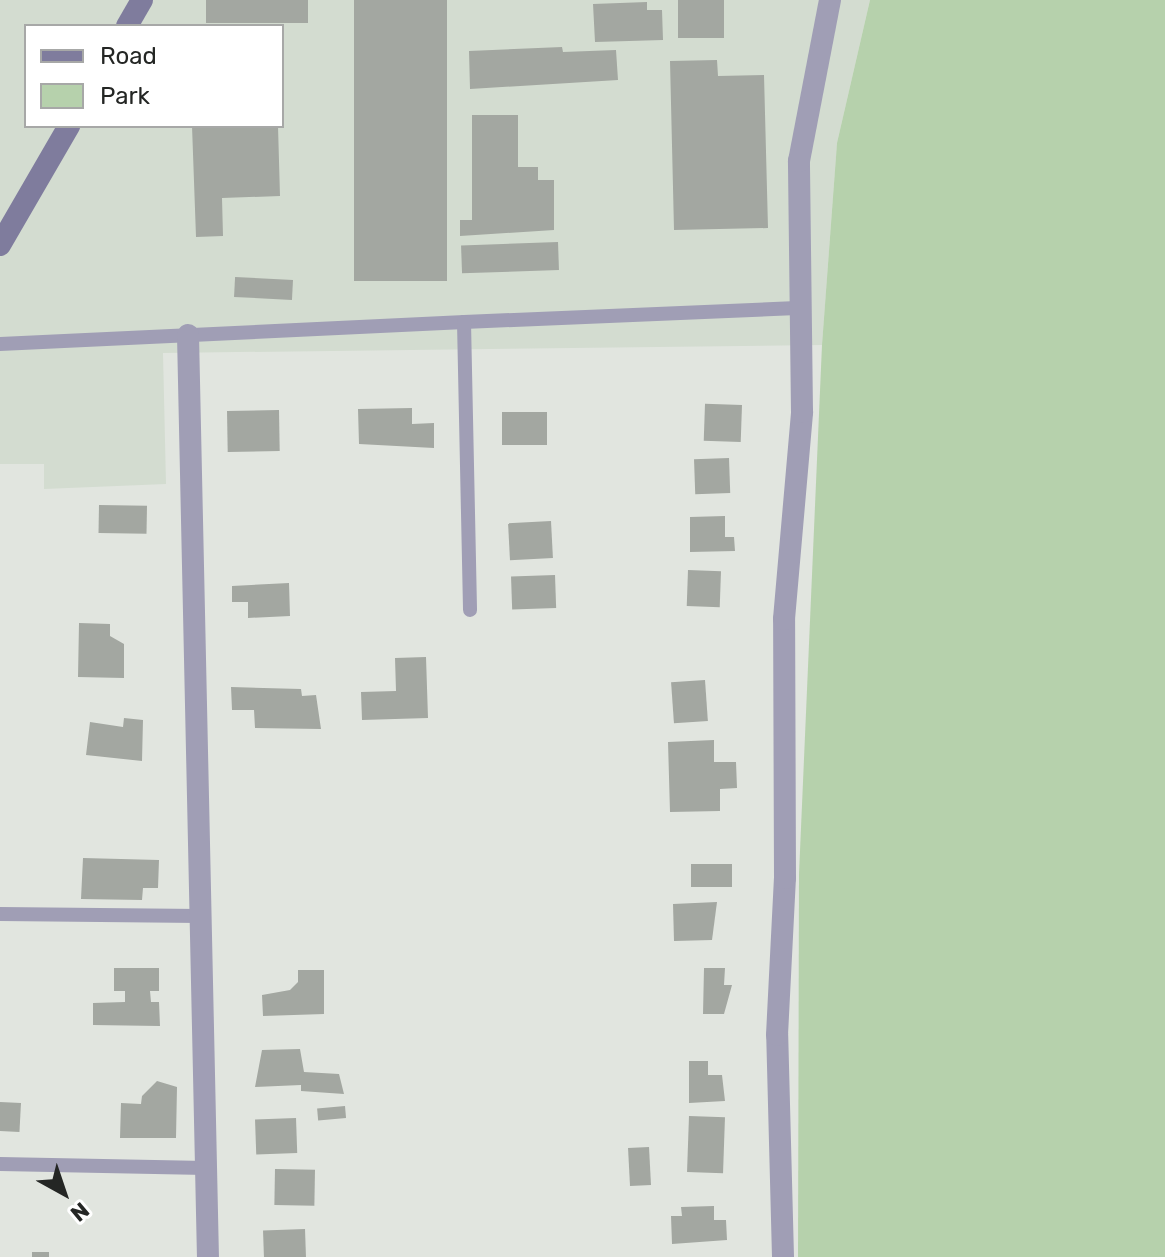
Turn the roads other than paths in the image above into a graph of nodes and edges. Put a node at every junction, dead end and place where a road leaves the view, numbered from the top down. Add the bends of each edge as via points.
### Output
1 (142, 0) edge
2 (830, 0) edge
3 (128, 24) edge
4 (68, 128) edge
5 (0, 245) edge
6 (803, 308) junction
7 (464, 322) junction
8 (188, 335) junction
9 (0, 344) edge
10 (470, 610) dead end
11 (0, 914) edge
12 (200, 916) junction
13 (0, 1164) edge
14 (206, 1168) junction
15 (208, 1257) edge
16 (783, 1257) edge

1 - 3 main road
2 - 6 street via 799,161
4 - 5 main road
6 - 7 lane
6 - 16 street via 800,445 784,619 785,878 777,1102
7 - 8 lane
7 - 10 lane
8 - 9 lane
8 - 12 street
11 - 12 lane
12 - 14 street
13 - 14 lane
14 - 15 street

